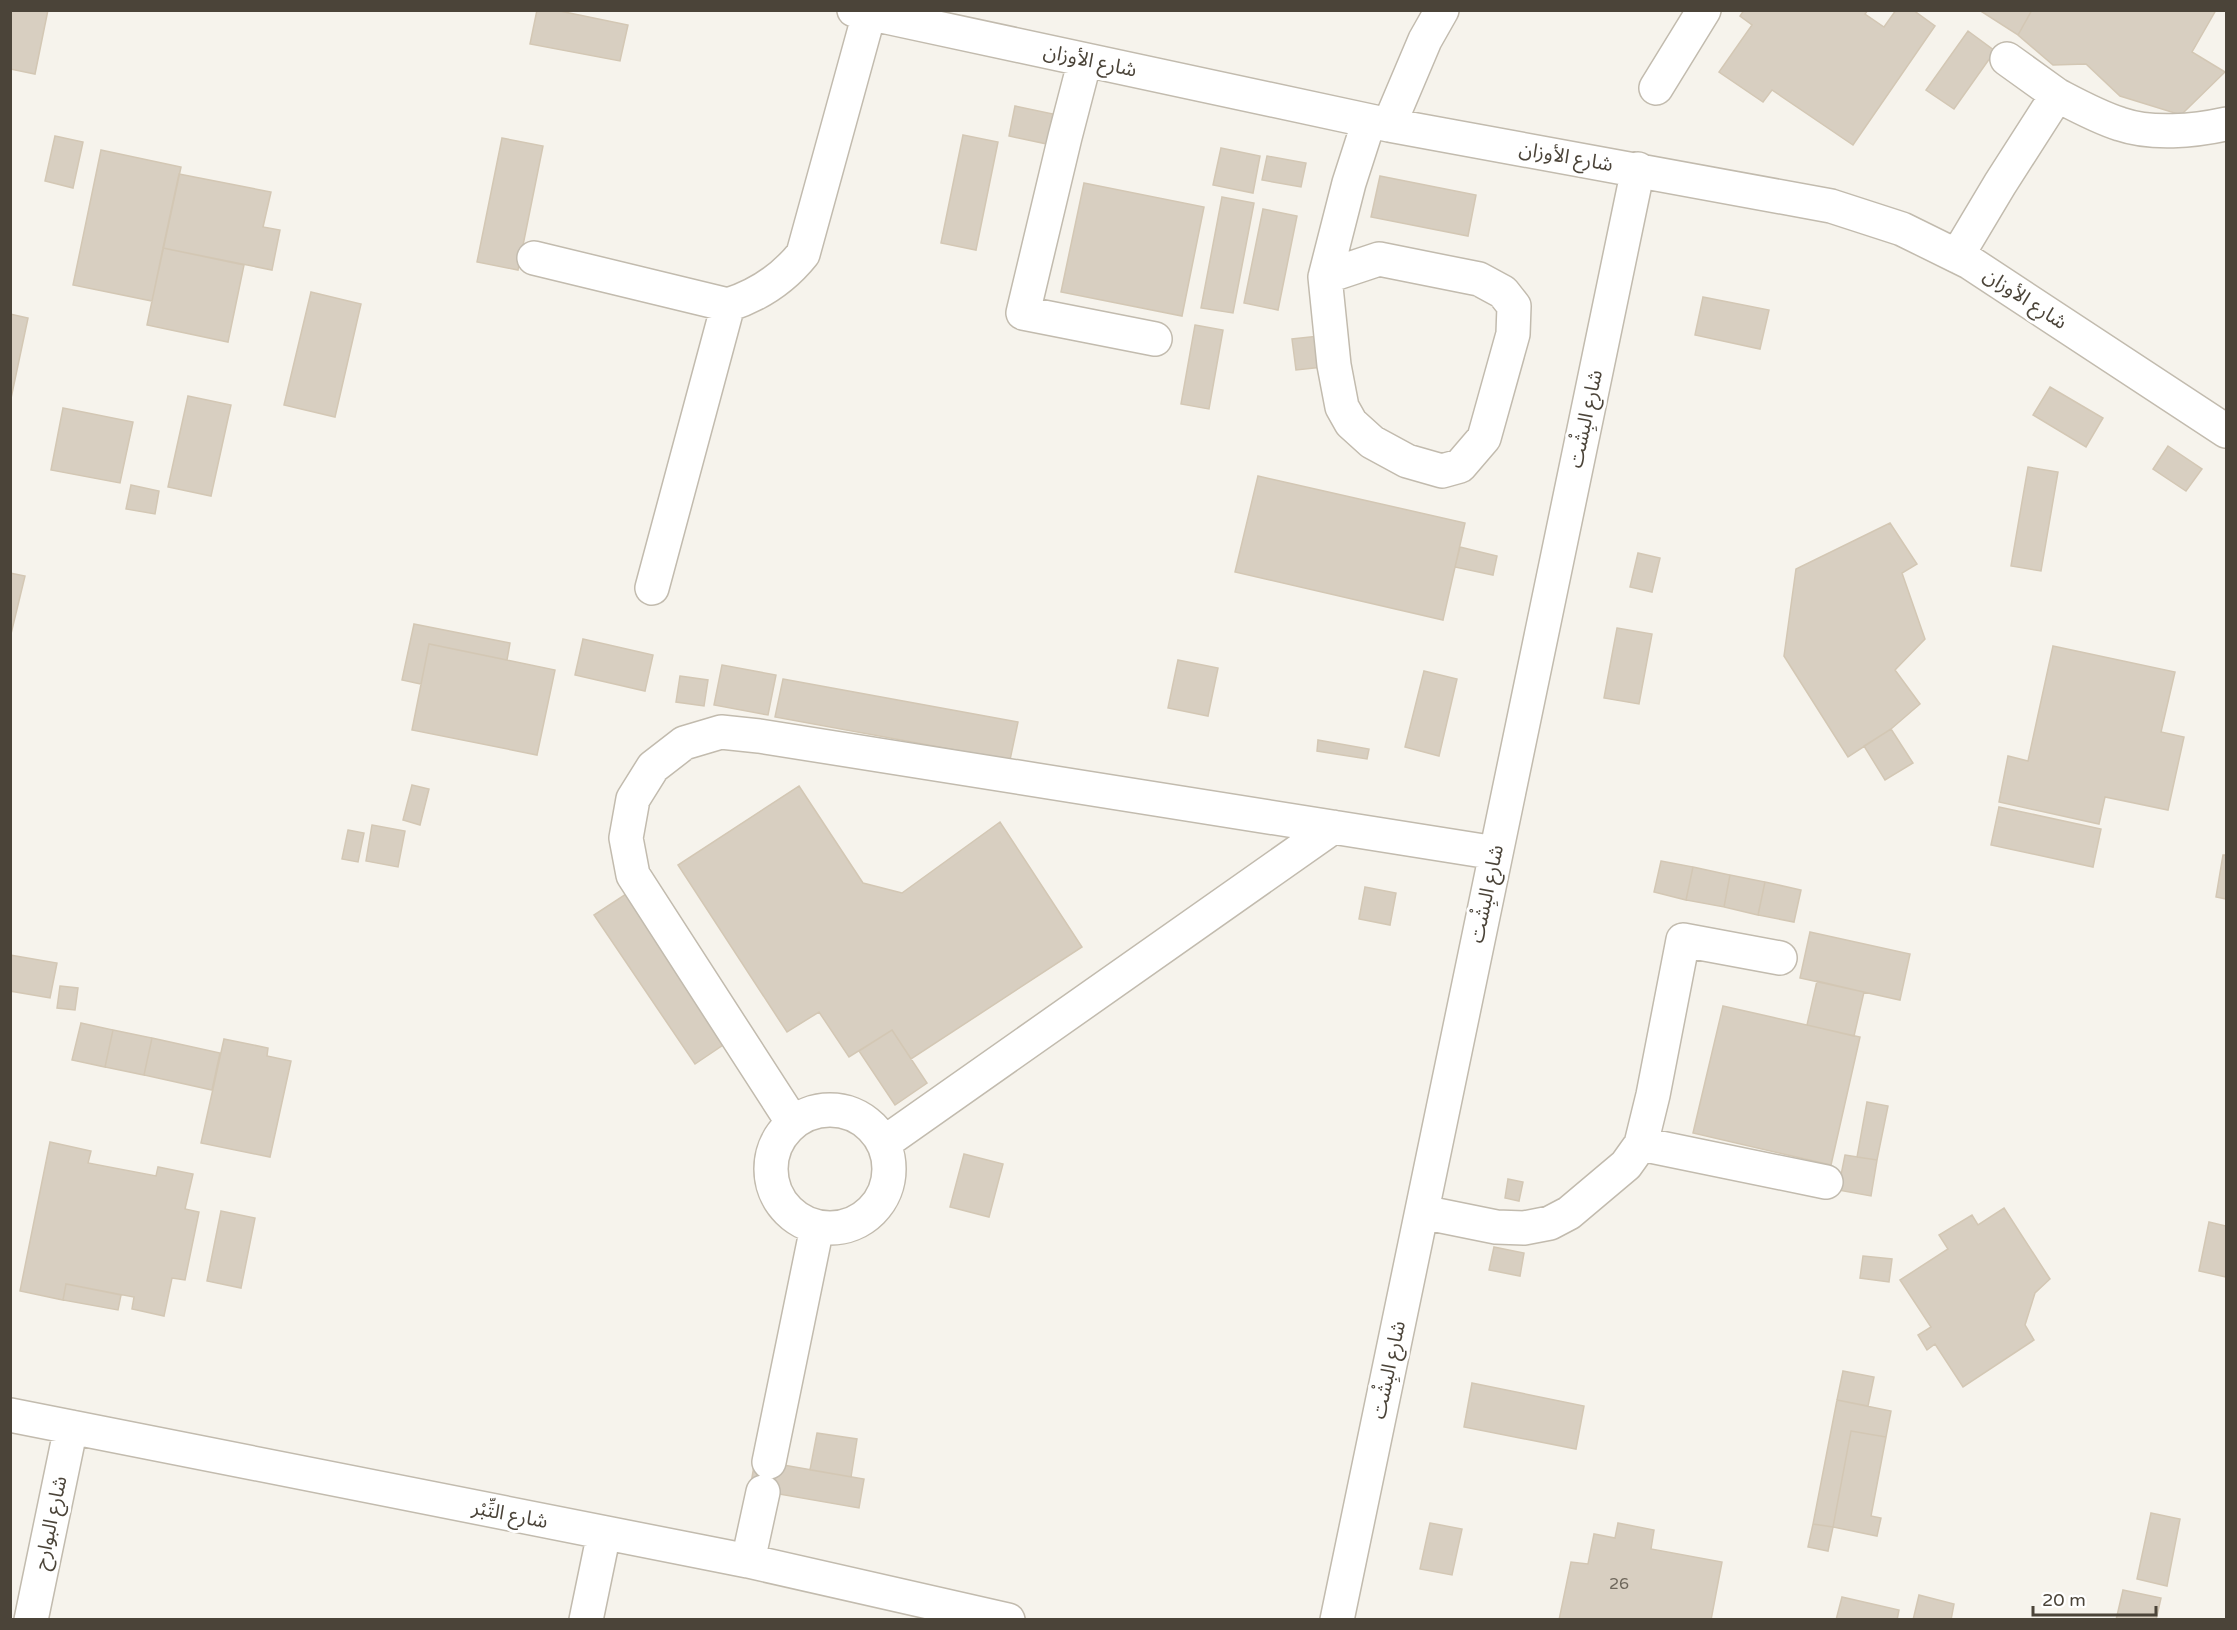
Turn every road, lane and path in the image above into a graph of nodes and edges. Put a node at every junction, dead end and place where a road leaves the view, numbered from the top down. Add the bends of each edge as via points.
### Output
1 (1442, 10) edge
2 (1704, 10) edge
3 (862, 12) edge
4 (2007, 59) dead end
5 (1085, 60) junction
6 (1656, 88) dead end
7 (2057, 95) junction
8 (1379, 123) junction
9 (2226, 124) edge
10 (1638, 170) junction
11 (1957, 256) junction
12 (534, 258) dead end
13 (1325, 277) junction
14 (728, 305) junction
15 (1155, 339) dead end
16 (2226, 431) edge
17 (652, 588) dead end
18 (1333, 827) junction
19 (1496, 853) junction
20 (1780, 958) dead end
21 (793, 1123) junction
22 (884, 1143) junction
23 (1641, 1144) junction
24 (1826, 1182) dead end
25 (1422, 1212) junction
26 (817, 1227) junction
27 (10, 1415) edge
28 (71, 1427) junction
29 (604, 1533) junction
30 (748, 1561) junction
31 (31, 1620) edge
32 (586, 1620) edge
33 (1008, 1620) edge
34 (1337, 1620) edge

1 - 8 street
2 - 6 street
3 - 5 street, شارع الأوزان
3 - 14 street via 803,254 771,286
4 - 7 street
5 - 8 street, شارع الأوزان
5 - 15 street via 1023,313
7 - 9 street via 2131,127 2178,129
7 - 11 street
8 - 10 street, شارع الأوزان
8 - 13 street via 1350,183
10 - 11 street, شارع الأوزان via 1831,206 1902,230
10 - 19 street, شارع البِشْت
11 - 16 street, شارع الأوزان
12 - 14 street
13 - 13 street via 1334,364 1342,407 1351,423 1372,442 1407,461 1442,471 1460,466 1484,438 1513,334 1514,306 1503,292 1479,279 1379,259
14 - 17 street
18 - 19 street
18 - 21 street via 759,736 721,732 684,743 653,767 633,799 626,837 633,875
18 - 22 street
19 - 25 street, شارع البِشْت
20 - 23 street via 1683,940
21 - 22 street via 817,1111 843,1111 867,1122
21 - 26 street via 779,1140 772,1161 772,1183 781,1203 797,1219
22 - 26 street via 890,1168 885,1194 868,1215 843,1227
23 - 24 street
23 - 25 street via 1626,1165 1569,1213 1550,1223 1524,1228 1496,1227
25 - 34 street, شارع البِشْت
26 - 30 street
27 - 28 street, شارع التِّبْر
28 - 29 street, شارع التِّبْر
28 - 31 street, شارع البوارح
29 - 30 street, شارع التِّبْر
29 - 32 street
30 - 33 street, شارع التِّبْر

